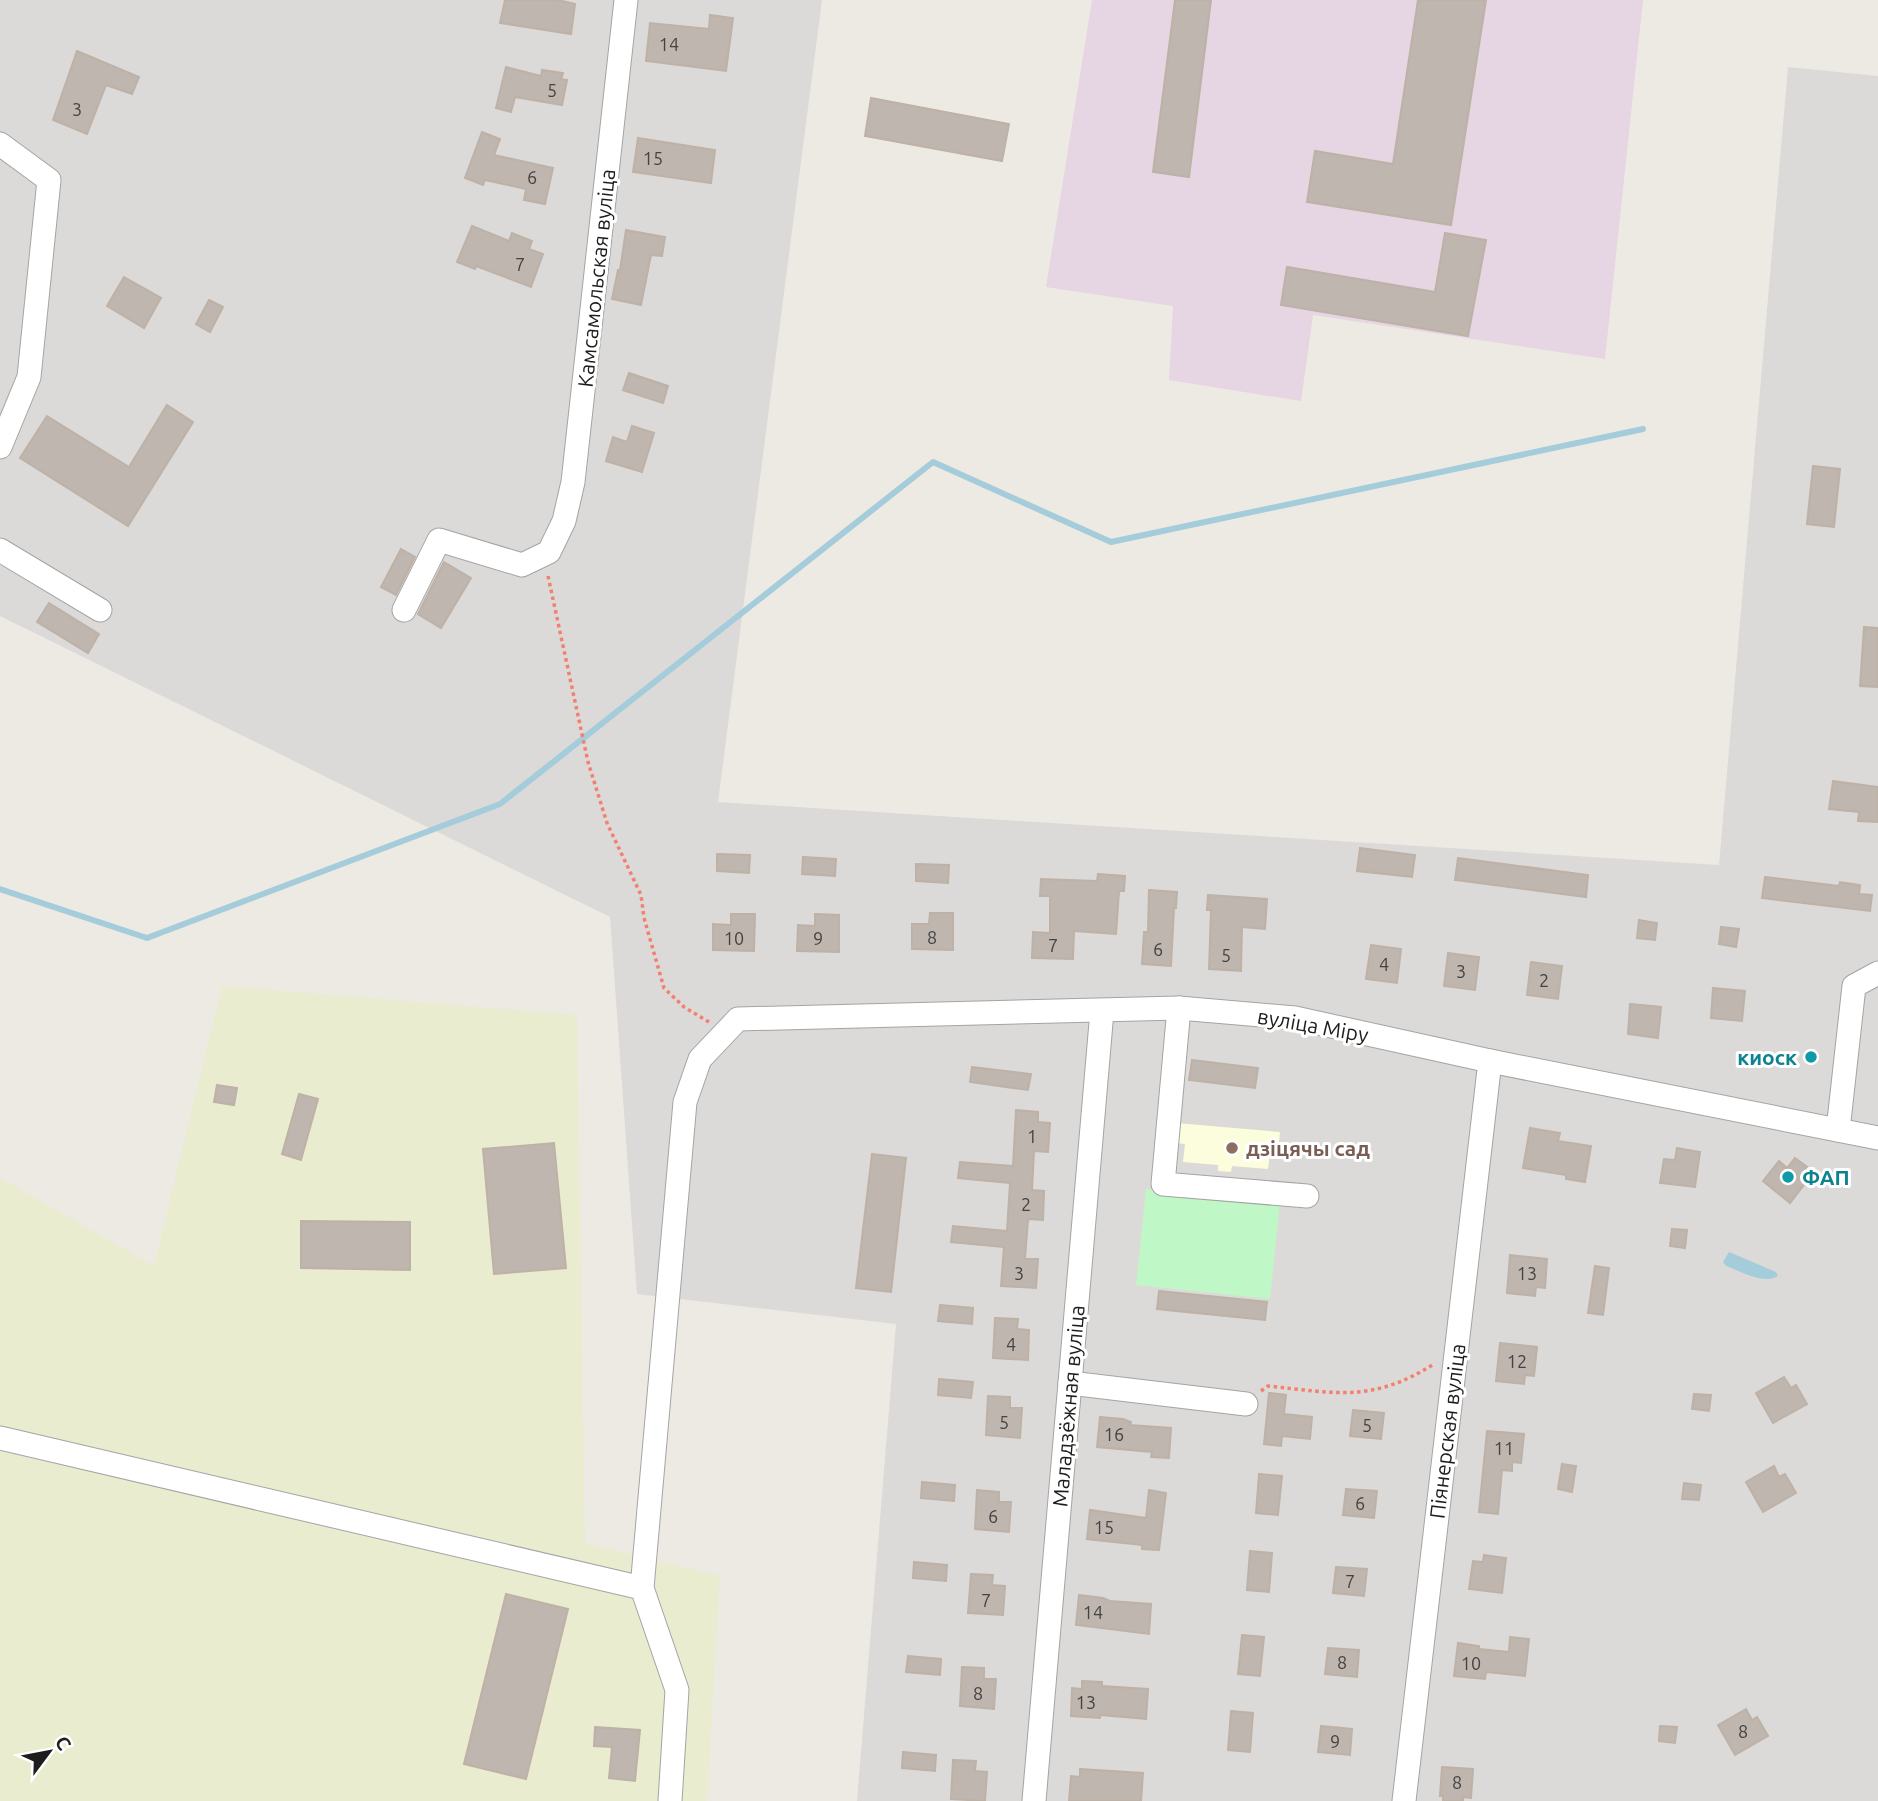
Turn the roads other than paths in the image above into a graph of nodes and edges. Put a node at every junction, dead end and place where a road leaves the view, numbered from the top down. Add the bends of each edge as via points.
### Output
1 (626, 0) edge
2 (0, 144) edge
3 (0, 447) edge
4 (0, 550) edge
5 (100, 610) dead end
6 (404, 610) dead end
7 (1878, 973) edge
8 (1179, 1008) junction
9 (1102, 1011) junction
10 (1490, 1061) junction
11 (1838, 1130) junction
12 (1878, 1138) edge
13 (1307, 1196) dead end
14 (1070, 1383) junction
15 (1246, 1404) road end
16 (0, 1438) edge
17 (642, 1588) junction
18 (670, 1801) edge
19 (1034, 1801) edge
20 (1404, 1801) edge

1 - 6 street, Камсамольская вуліца via 573,482 564,521 549,552 522,565 439,540
2 - 3 street via 49,180 29,377
4 - 5 street
7 - 11 street via 1854,986
8 - 9 street, вуліца Міру
8 - 10 street, вуліца Міру via 1295,1018
8 - 13 street via 1163,1184
9 - 14 street, Маладзёжная вуліца
9 - 17 street, вуліца Міру via 732,1025 700,1059 685,1102
10 - 11 street, вуліца Міру
10 - 20 street, Піянерская вуліца
11 - 12 street, вуліца Міру
14 - 15 street
14 - 19 street, Маладзёжная вуліца
16 - 17 street
17 - 18 street via 677,1690

